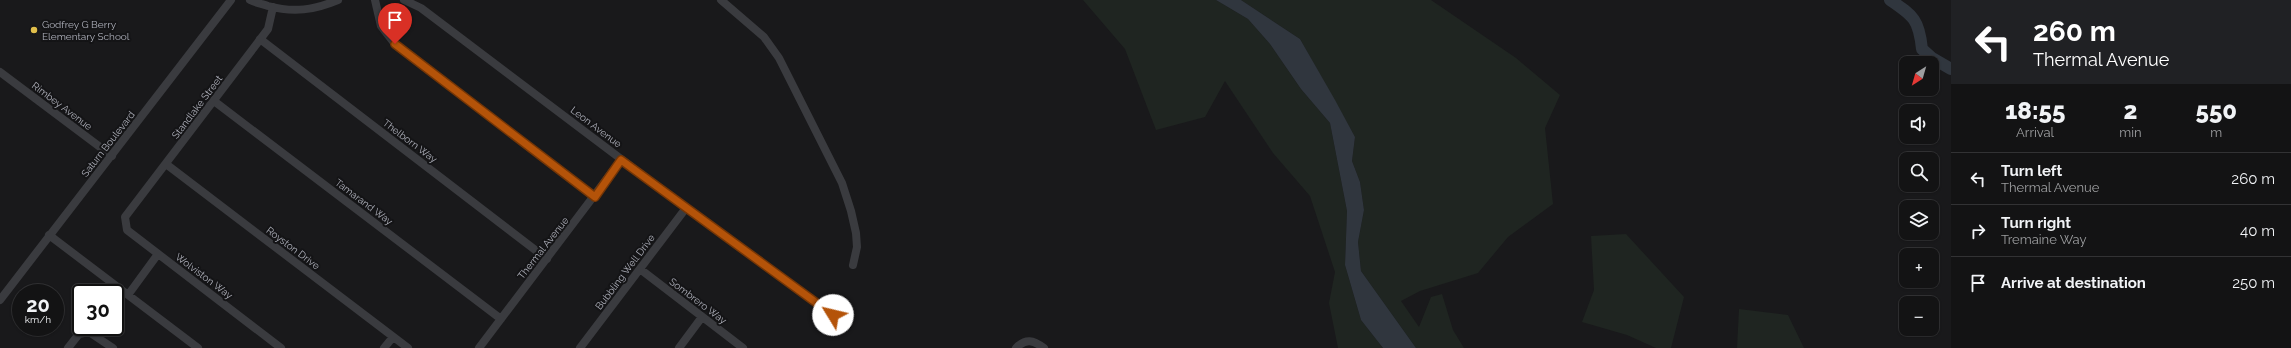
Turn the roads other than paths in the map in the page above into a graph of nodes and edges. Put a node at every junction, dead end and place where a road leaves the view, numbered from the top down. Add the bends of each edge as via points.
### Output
1 (231, 0) edge
2 (250, 0) edge
3 (338, 0) edge
4 (375, 0) edge
5 (404, 0) edge
6 (721, 0) edge
7 (273, 7) junction
8 (260, 39) junction
9 (0, 72) edge
10 (214, 101) junction
11 (112, 156) junction
12 (621, 160) junction
13 (166, 164) junction
14 (595, 197) junction
15 (686, 208) junction
16 (127, 214) joint
17 (50, 235) junction
18 (158, 254) junction
19 (547, 259) junction
20 (854, 265) dead end
21 (640, 269) junction
22 (128, 295) junction
23 (0, 300) edge
24 (833, 315) dead end
25 (702, 317) junction
26 (501, 319) junction
27 (393, 336) junction
28 (68, 348) edge
29 (113, 348) edge
30 (198, 348) edge
31 (282, 348) edge
32 (384, 348) edge
33 (408, 348) edge
34 (479, 348) edge
35 (580, 348) edge
36 (679, 348) edge
37 (744, 348) edge
38 (1016, 348) edge
39 (1044, 348) edge

1 - 11 street, Saturn Boulevard
2 - 7 street
3 - 7 street via 300,11
4 - 14 street via 381,26 395,44
5 - 12 street, Leon Avenue via 422,8
6 - 20 street via 764,37 778,58 842,183 848,197 856,233
7 - 8 street, Standlake Street via 268,29
8 - 10 street, Standlake Street
8 - 19 street, Thelborn Way
9 - 11 street, Rimbey Avenue
10 - 13 street, Standlake Street
10 - 26 street, Tamarand Way
11 - 17 street, Saturn Boulevard
12 - 14 street, Thermal Avenue
12 - 15 street, Leon Avenue
13 - 16 street, Standlake Street
13 - 27 street, Royston Drive
14 - 19 street, Thermal Avenue
15 - 21 street, Bubbling Well Drive
15 - 24 street, Leon Avenue
16 - 18 street, Wolviston Way via 127,230
17 - 22 street
17 - 23 street, Saturn Boulevard
18 - 22 street
18 - 31 street, Wolviston Way
19 - 26 street, Thermal Avenue
21 - 25 street, Sombrero Way
21 - 35 street, Bubbling Well Drive
22 - 30 street
25 - 36 street
25 - 37 street, Sombrero Way
26 - 34 street, Thermal Avenue
27 - 32 street
27 - 33 street, Royston Drive
28 - 29 street via 79,334 89,332
38 - 39 street via 1024,341 1031,341

